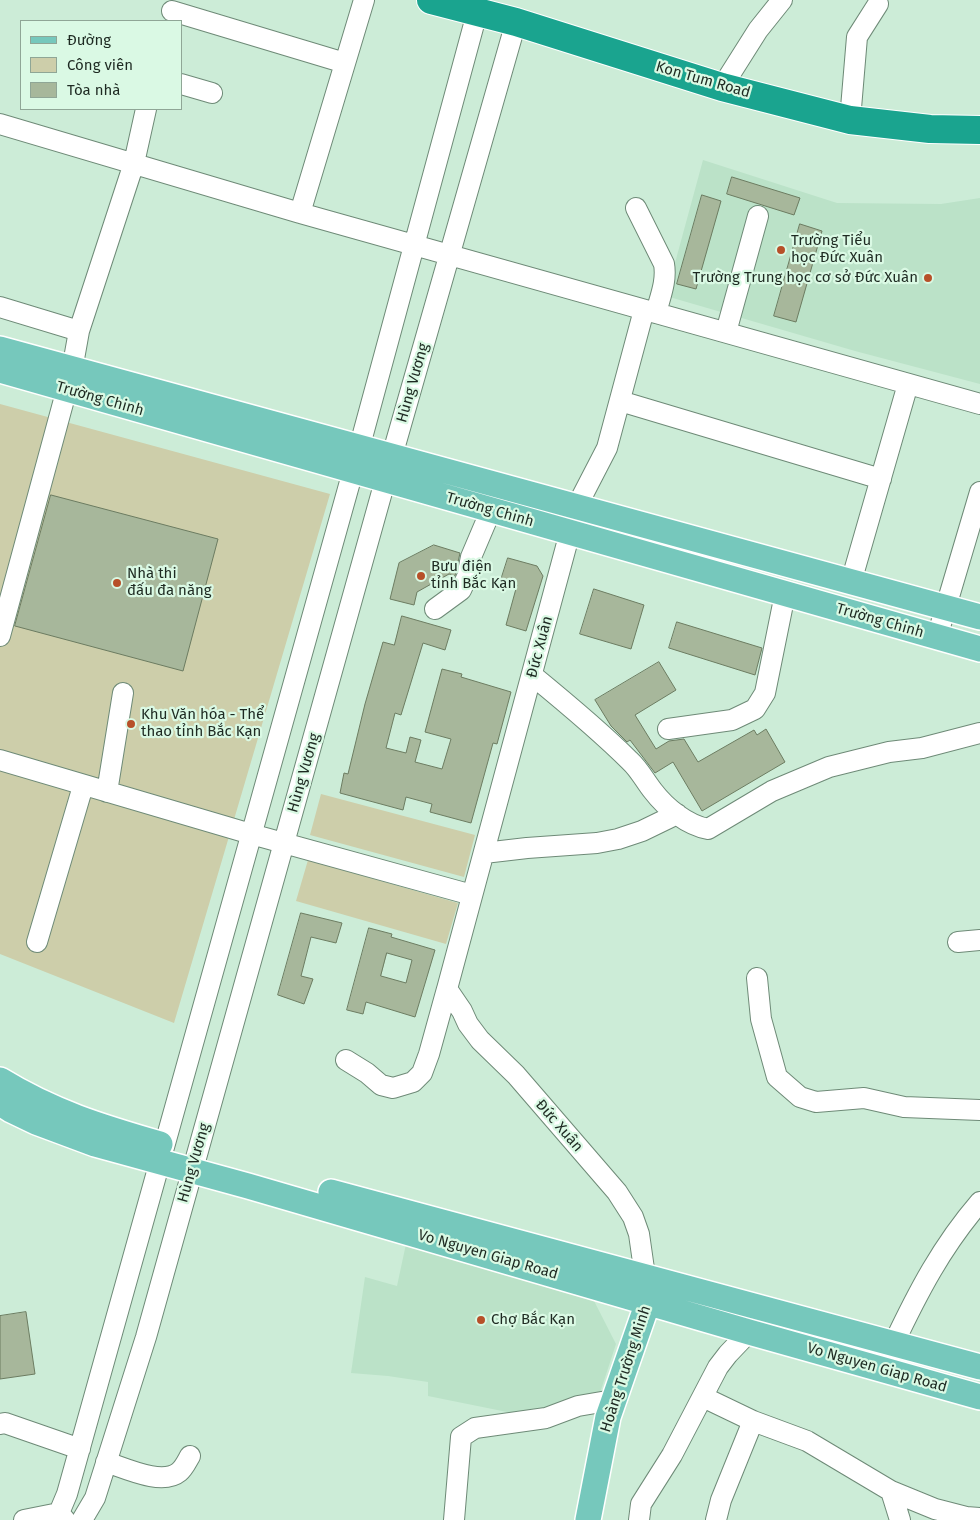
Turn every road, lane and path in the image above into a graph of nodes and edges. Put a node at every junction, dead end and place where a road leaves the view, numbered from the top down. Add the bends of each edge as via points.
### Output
1 (364, 0) edge
2 (431, 0) edge
3 (782, 0) edge
4 (878, 4) dead end
5 (172, 11) edge
6 (477, 13) junction
7 (516, 22) junction
8 (345, 63) junction
9 (182, 84) edge
10 (722, 87) junction
11 (212, 93) dead end
12 (146, 110) edge
13 (850, 120) junction
14 (0, 124) edge
15 (980, 130) edge
16 (134, 163) junction
17 (636, 208) dead end
18 (300, 213) junction
19 (758, 216) dead end
20 (414, 244) junction
21 (450, 254) junction
22 (0, 307) edge
23 (650, 311) junction
24 (79, 331) junction
25 (726, 332) junction
26 (0, 349) edge
27 (0, 370) edge
28 (69, 379) junction
29 (908, 384) junction
30 (620, 401) junction
31 (980, 404) edge
32 (359, 447) junction
33 (392, 456) junction
34 (353, 471) junction
35 (881, 479) junction
36 (386, 480) junction
37 (980, 492) edge
38 (577, 506) junction
39 (491, 510) junction
40 (571, 533) junction
41 (793, 566) junction
42 (851, 582) junction
43 (785, 594) junction
44 (945, 607) junction
45 (434, 609) dead end
46 (980, 617) edge
47 (0, 636) edge
48 (937, 637) junction
49 (980, 649) edge
50 (532, 674) junction
51 (123, 694) dead end
52 (668, 729) dead end
53 (980, 733) edge
54 (0, 760) edge
55 (84, 786) junction
56 (107, 792) junction
57 (677, 814) junction
58 (251, 834) junction
59 (284, 843) junction
60 (484, 854) junction
61 (472, 895) junction
62 (980, 940) edge
63 (37, 942) dead end
64 (958, 942) dead end
65 (757, 978) dead end
66 (447, 989) junction
67 (189, 1056) junction
68 (346, 1060) dead end
69 (223, 1061) junction
70 (0, 1080) edge
71 (0, 1103) edge
72 (980, 1110) edge
73 (162, 1153) junction
74 (194, 1162) junction
75 (980, 1202) edge
76 (645, 1276) junction
77 (648, 1302) junction
78 (114, 1325) junction
79 (749, 1332) junction
80 (146, 1337) junction
81 (893, 1345) junction
82 (980, 1367) edge
83 (703, 1397) junction
84 (980, 1397) edge
85 (613, 1400) junction
86 (753, 1421) junction
87 (0, 1424) edge
88 (80, 1449) junction
89 (190, 1456) dead end
90 (106, 1462) junction
91 (891, 1492) junction
92 (62, 1517) edge
93 (980, 1518) edge
94 (24, 1520) edge
95 (82, 1520) edge
96 (454, 1520) edge
97 (588, 1520) edge
98 (639, 1520) edge
99 (716, 1520) edge
100 (900, 1520) edge

1 - 8 street
2 - 6 highway, Kon Tum Road
3 - 10 street via 758,30
4 - 13 street via 857,37
5 - 8 street
6 - 7 highway, Kon Tum Road
6 - 20 street
7 - 10 highway, Kon Tum Road
7 - 21 street, Hùng Vương
8 - 18 street
9 - 11 street
10 - 13 highway, Kon Tum Road
12 - 16 street
13 - 15 highway, Kon Tum Road via 930,129
14 - 16 street
16 - 18 street
16 - 24 street
17 - 23 street, Đức Xuân via 664,264 664,284
18 - 20 street
19 - 25 street
20 - 21 street
20 - 32 street
21 - 23 street
21 - 33 street, Hùng Vương
22 - 24 street
23 - 25 street
23 - 30 street, Đức Xuân
24 - 28 street
25 - 29 street
26 - 28 main road, Trường Chinh
27 - 28 main road, Trường Chinh
28 - 32 main road, Trường Chinh
28 - 34 main road, Trường Chinh
28 - 47 street
29 - 31 street
29 - 35 street
30 - 35 street
30 - 38 street, Đức Xuân via 607,448
32 - 33 main road, Trường Chinh
32 - 34 street
33 - 36 street, Hùng Vương
33 - 38 main road, Trường Chinh
34 - 36 main road, Trường Chinh
34 - 58 street
35 - 42 street
36 - 39 main road, Trường Chinh
36 - 59 street, Hùng Vương
37 - 44 street
38 - 40 street, Đức Xuân
38 - 41 main road, Trường Chinh
39 - 40 main road, Trường Chinh
39 - 45 street via 461,590
40 - 43 main road, Trường Chinh
40 - 50 street, Đức Xuân
41 - 42 main road, Trường Chinh
41 - 43 main road
42 - 44 main road, Trường Chinh
43 - 48 main road, Trường Chinh
43 - 52 street via 765,693 755,709 732,720
44 - 46 main road, Trường Chinh
44 - 48 street
48 - 49 main road, Trường Chinh
50 - 57 street via 632,762 654,793
50 - 60 street, Đức Xuân
51 - 56 street
53 - 57 street via 829,767 772,790 708,829 696,827
54 - 55 street
55 - 56 street
55 - 63 street
56 - 58 street
57 - 60 street via 618,839
58 - 59 street
58 - 67 street
59 - 61 street
59 - 69 street, Hùng Vương
60 - 61 street, Đức Xuân
61 - 66 street, Đức Xuân
62 - 64 street
65 - 72 street via 761,1019 777,1077 800,1097 816,1102 864,1098 904,1106
66 - 68 street, Đức Xuân via 429,1054 422,1073 413,1082 393,1088 381,1085 368,1072
66 - 76 street, Đức Xuân via 480,1040 516,1075 617,1192 633,1217
67 - 69 street
67 - 73 street
69 - 74 street, Hùng Vương
70 - 73 main road, Vo Nguyen Giap Road via 72,1117
71 - 73 main road, Vo Nguyen Giap Road via 36,1122 95,1144
73 - 74 main road, Vo Nguyen Giap Road
73 - 78 street
74 - 76 main road, Vo Nguyen Giap Road
74 - 77 main road, Vo Nguyen Giap Road
74 - 80 street, Hùng Vương
75 - 81 street via 936,1260
76 - 77 main road, Hoàng Trường Minh
76 - 81 main road, Vo Nguyen Giap Road
77 - 79 main road, Vo Nguyen Giap Road
77 - 85 main road, Hoàng Trường Minh
78 - 80 street
78 - 88 street
79 - 83 street via 728,1354
79 - 84 main road, Vo Nguyen Giap Road
80 - 90 street, Hùng Vương
81 - 82 main road, Vo Nguyen Giap Road
83 - 86 street
83 - 98 street via 641,1504
85 - 96 street via 578,1406 546,1418 466,1432 461,1437
85 - 97 main road, Hoàng Trường Minh
86 - 91 street via 807,1441
86 - 99 street
87 - 88 street
88 - 92 street
89 - 90 street via 181,1471 162,1478
90 - 95 street, Hùng Vương via 95,1498
91 - 93 street via 935,1508
91 - 100 street
92 - 94 street

